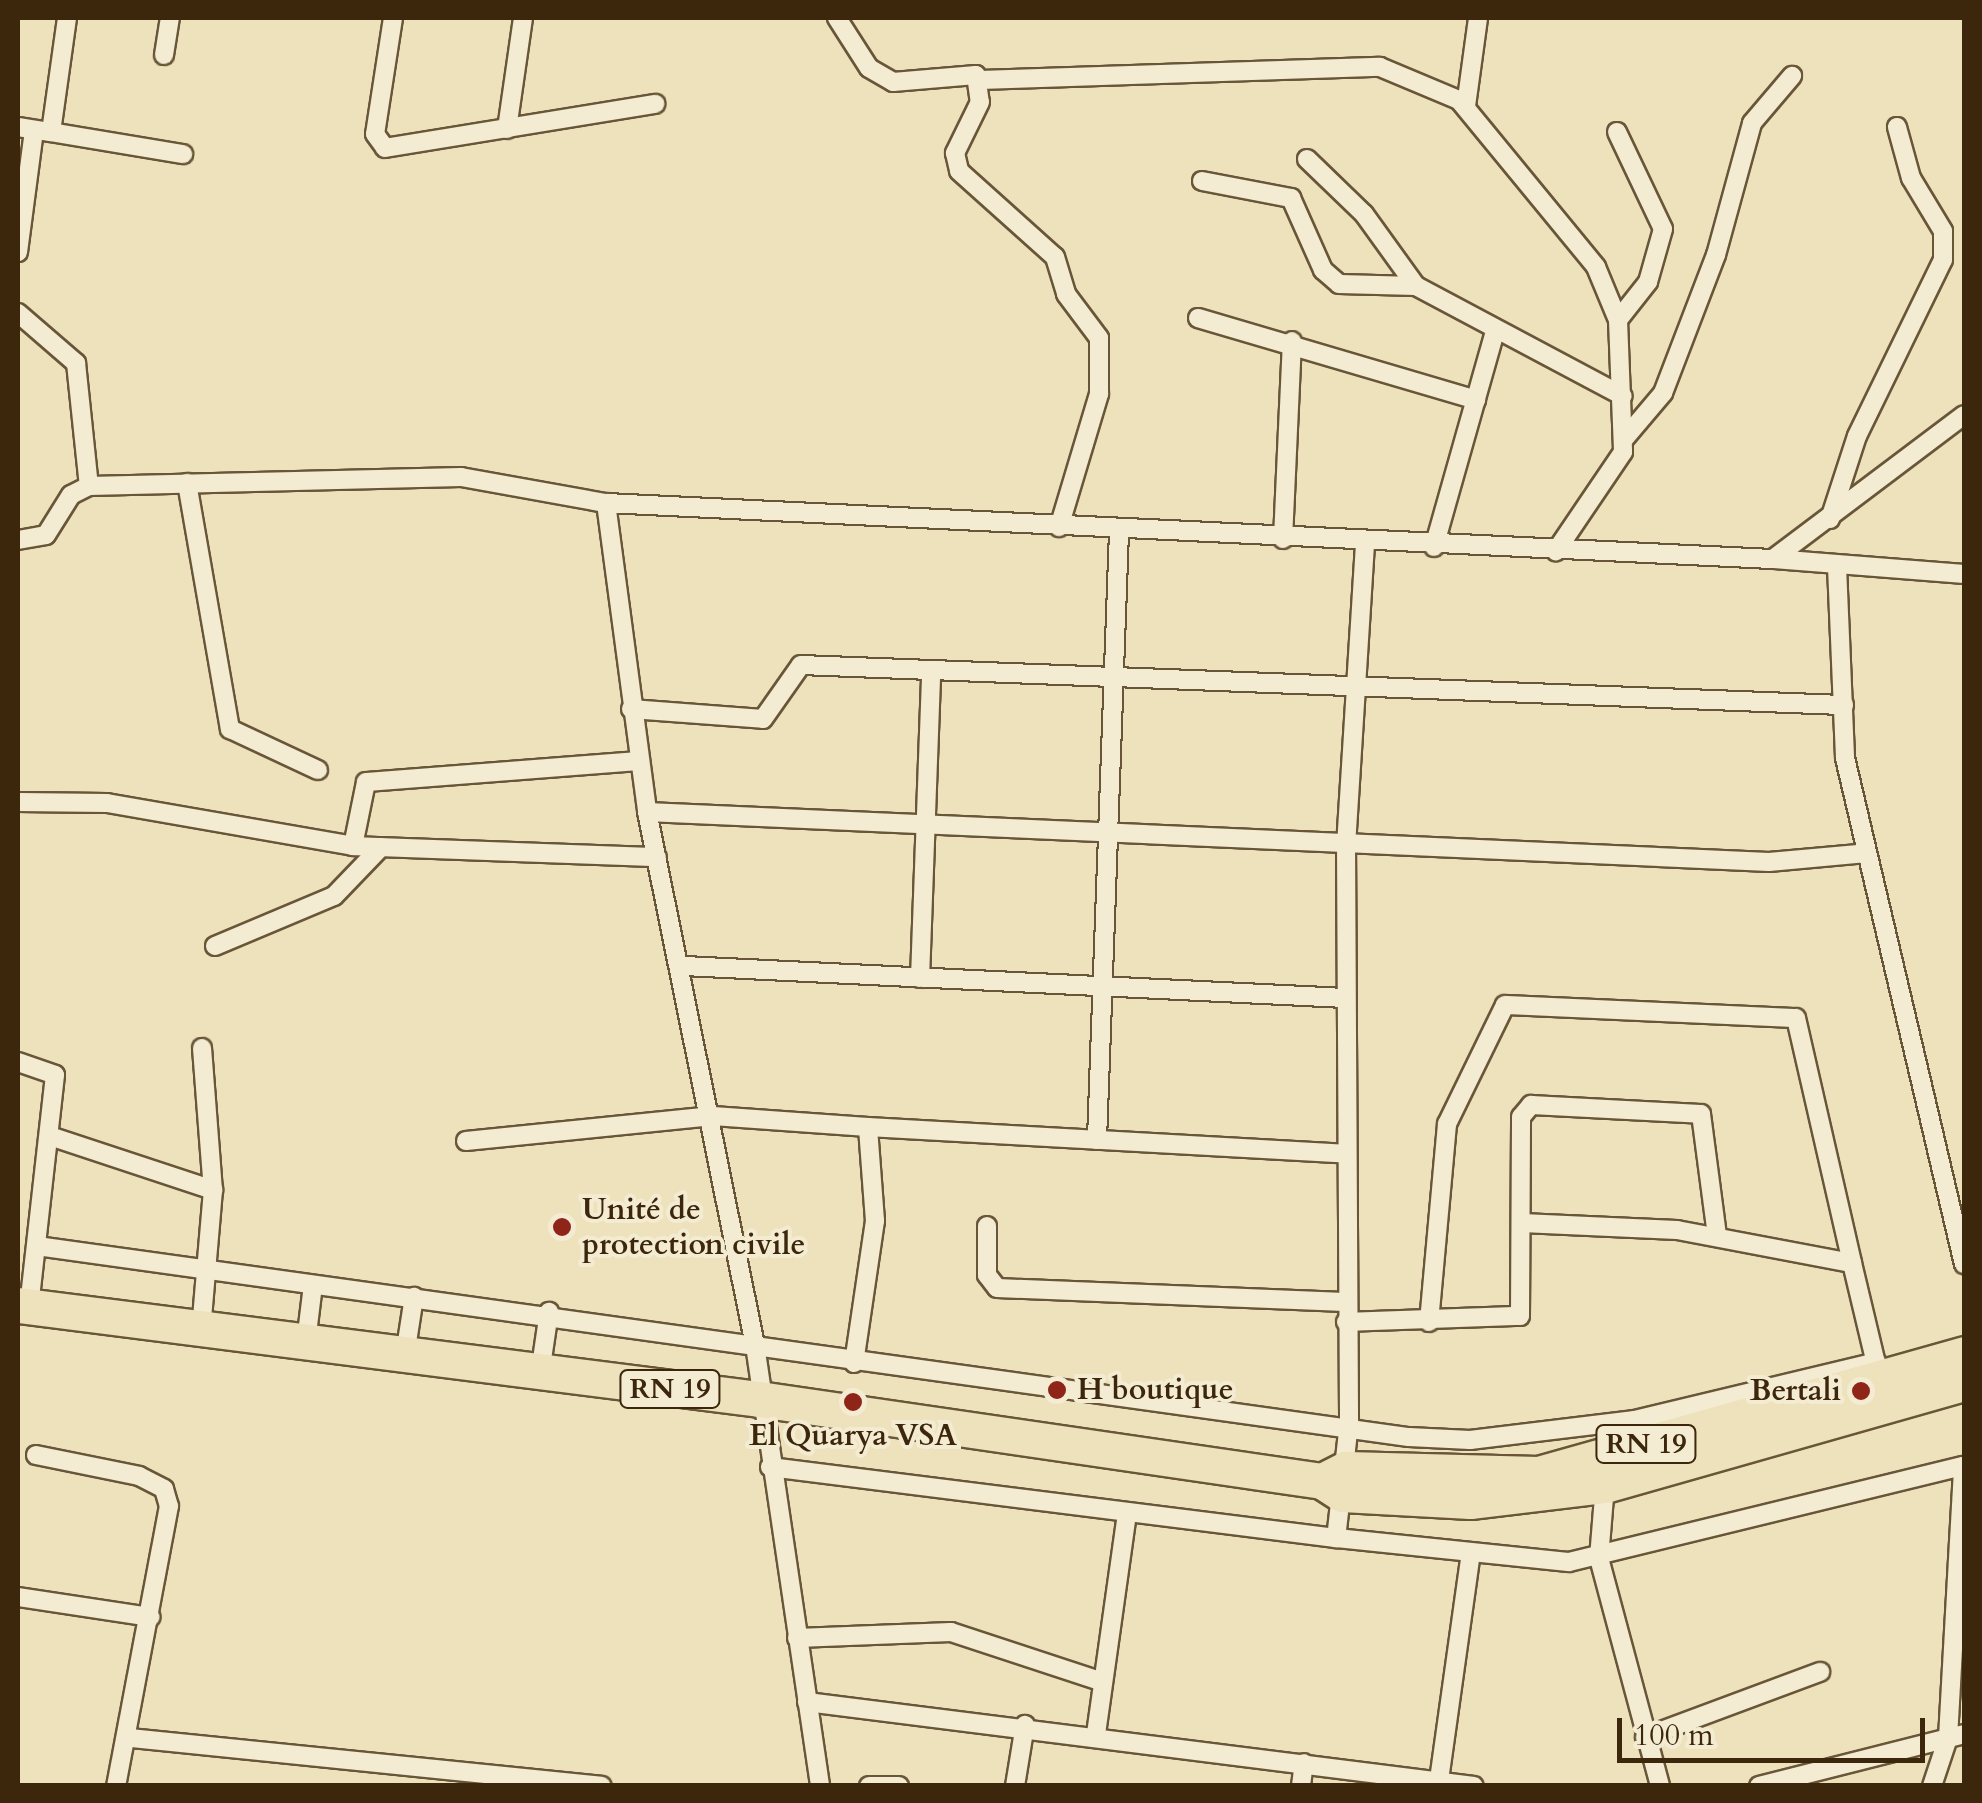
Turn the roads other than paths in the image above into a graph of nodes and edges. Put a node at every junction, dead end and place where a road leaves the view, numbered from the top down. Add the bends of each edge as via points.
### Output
1 (67, 18) edge
2 (170, 18) edge
3 (393, 18) edge
4 (524, 18) edge
5 (837, 18) edge
6 (1478, 18) edge
7 (164, 55) dead end
8 (1792, 76) dead end
9 (980, 80) junction
10 (654, 104) dead end
11 (1466, 106) junction
12 (1898, 127) dead end
13 (507, 129) junction
14 (34, 130) edge
15 (1617, 132) dead end
16 (183, 154) dead end
17 (1307, 159) dead end
18 (1202, 181) dead end
19 (18, 252) edge
20 (1416, 286) junction
21 (18, 313) edge
22 (1198, 318) dead end
23 (1618, 320) junction
24 (1495, 332) junction
25 (1292, 341) junction
26 (1623, 396) junction
27 (1476, 400) junction
28 (1964, 415) edge
29 (1625, 438) junction
30 (188, 483) junction
31 (88, 486) junction
32 (606, 503) junction
33 (1830, 519) junction
34 (1059, 528) junction
35 (1119, 530) junction
36 (18, 540) edge
37 (1283, 540) junction
38 (1365, 544) junction
39 (1434, 546) junction
40 (1556, 551) junction
41 (1773, 559) junction
42 (1837, 566) junction
43 (1964, 574) edge
44 (931, 671) junction
45 (1115, 678) junction
46 (1356, 688) junction
47 (1844, 705) junction
48 (631, 709) junction
49 (640, 761) junction
50 (318, 770) dead end
51 (18, 802) edge
52 (648, 812) junction
53 (927, 824) junction
54 (1108, 832) junction
55 (1346, 842) junction
56 (353, 846) junction
57 (382, 847) junction
58 (1867, 853) junction
59 (657, 858) junction
60 (214, 946) dead end
61 (684, 966) junction
62 (920, 978) junction
63 (1102, 986) junction
64 (1345, 998) junction
65 (202, 1048) dead end
66 (18, 1062) edge
67 (713, 1116) junction
68 (868, 1126) junction
69 (50, 1136) junction
70 (1098, 1140) junction
71 (466, 1141) dead end
72 (1344, 1154) junction
73 (213, 1190) junction
74 (1522, 1223) junction
75 (987, 1226) dead end
76 (1716, 1236) junction
77 (36, 1246) junction
78 (1852, 1263) junction
79 (1964, 1264) edge
80 (203, 1270) junction
81 (313, 1285) junction
82 (414, 1297) junction
83 (1345, 1302) junction
84 (24, 1306) edge
85 (549, 1312) junction
86 (1346, 1322) junction
87 (1429, 1322) junction
88 (201, 1329) junction
89 (306, 1342) junction
90 (756, 1345) junction
91 (1964, 1354) edge
92 (405, 1355) junction
93 (854, 1363) junction
94 (1878, 1370) junction
95 (540, 1373) junction
96 (1964, 1383) edge
97 (759, 1399) junction
98 (1349, 1423) junction
99 (36, 1455) dead end
100 (1964, 1466) edge
101 (770, 1467) junction
102 (1337, 1482) junction
103 (1606, 1485) junction
104 (1127, 1513) junction
105 (1336, 1538) junction
106 (1471, 1554) junction
107 (1599, 1558) junction
108 (18, 1597) edge
109 (151, 1617) junction
110 (797, 1638) junction
111 (1820, 1672) dead end
112 (1104, 1682) junction
113 (807, 1702) junction
114 (1025, 1725) junction
115 (1096, 1734) junction
116 (1956, 1736) edge
117 (1645, 1737) junction
118 (131, 1738) junction
119 (1304, 1762) junction
120 (1440, 1780) junction
121 (116, 1786) edge
122 (602, 1786) edge
123 (820, 1786) edge
124 (869, 1786) edge
125 (899, 1786) edge
126 (1015, 1786) edge
127 (1300, 1786) edge
128 (1474, 1786) edge
129 (1660, 1786) edge
130 (1760, 1786) edge
131 (1932, 1786) edge

1 - 14 street
2 - 7 street
3 - 13 street via 380,146
4 - 13 street
5 - 9 street via 882,78
6 - 11 street
8 - 29 street via 1752,123 1716,255 1663,394
9 - 11 street via 1380,68
9 - 34 street via 978,113 956,152 959,171 1055,257 1066,294 1099,338 1099,394
10 - 13 street
11 - 23 street via 1596,267
12 - 33 street via 1911,178 1943,231 1943,260 1857,436
14 - 16 street
14 - 19 street
15 - 23 street via 1663,229 1648,282
17 - 20 street via 1364,214
18 - 20 street via 1291,198 1323,270 1339,284
20 - 24 street
21 - 31 street via 79,370
22 - 25 street
23 - 26 street
24 - 26 street
24 - 27 street
25 - 27 street
25 - 37 street
26 - 29 street
27 - 39 street
28 - 33 street
29 - 40 street
30 - 31 street
30 - 32 street via 462,477
30 - 50 street via 230,729
31 - 36 street via 71,495 46,534
32 - 34 street
32 - 48 street
33 - 41 street
34 - 35 street
35 - 37 street
35 - 45 street
37 - 38 street
38 - 39 street
38 - 46 street
39 - 40 street
40 - 41 street
41 - 42 street
42 - 43 street
42 - 47 street
44 - 45 street
44 - 48 street via 796,666 762,719
44 - 53 street
45 - 46 street
45 - 54 street
46 - 47 street
46 - 55 street
47 - 58 street via 1842,744
48 - 49 street
49 - 52 street
49 - 56 street via 366,782
51 - 56 street via 107,803
52 - 53 street
52 - 59 street
53 - 54 street
53 - 62 street
54 - 55 street
54 - 63 street
55 - 58 street via 1770,862
55 - 64 street
56 - 57 street
57 - 59 street
57 - 60 street via 334,896
58 - 79 street
59 - 61 street
61 - 62 street
61 - 67 street
62 - 63 street
63 - 64 street
63 - 70 street
64 - 72 street
65 - 73 street
66 - 69 street via 53,1070
67 - 68 street
67 - 71 street
67 - 90 street
68 - 70 street
68 - 93 street via 875,1221
69 - 73 street
69 - 77 street
70 - 72 street
72 - 83 street
73 - 80 street
74 - 76 street
74 - 76 street via 1527,1107 1692,1110 1708,1121
74 - 87 street via 1520,1316
75 - 83 street via 987,1275 997,1288
76 - 78 street
77 - 80 street
77 - 84 street
78 - 87 street via 1795,1017 1505,1005 1447,1124
78 - 94 street
80 - 81 street
80 - 88 street
81 - 82 street
81 - 89 street
82 - 85 street
82 - 92 street
83 - 86 street
84 - 88 highway, RN 19
85 - 90 street
85 - 95 street
86 - 87 street
86 - 98 street
88 - 89 highway, RN 19
89 - 92 highway, RN 19
90 - 93 street
90 - 97 street
91 - 94 highway, RN 19
92 - 95 highway, RN 19
93 - 98 street
94 - 98 street via 1635,1420 1470,1440
94 - 102 highway, RN 19 via 1538,1474
95 - 97 highway, RN 19
96 - 103 highway, RN 19
97 - 101 street
97 - 102 highway, RN 19
98 - 102 street
99 - 109 street via 164,1489 170,1506
100 - 107 street
100 - 116 street
101 - 104 street
101 - 110 street
102 - 103 highway, RN 19 via 1510,1500
102 - 105 street
103 - 107 street
104 - 105 street
104 - 112 street
105 - 106 street
106 - 107 street
106 - 120 street
107 - 117 street
108 - 109 street
109 - 118 street
110 - 112 street via 951,1632
110 - 113 street
111 - 117 street
112 - 115 street
113 - 114 street
113 - 123 street
114 - 115 street
114 - 126 street
115 - 119 street
116 - 130 street
116 - 131 street
117 - 129 street
118 - 121 street
118 - 122 street
119 - 120 street
119 - 127 street
120 - 128 street
124 - 125 street

